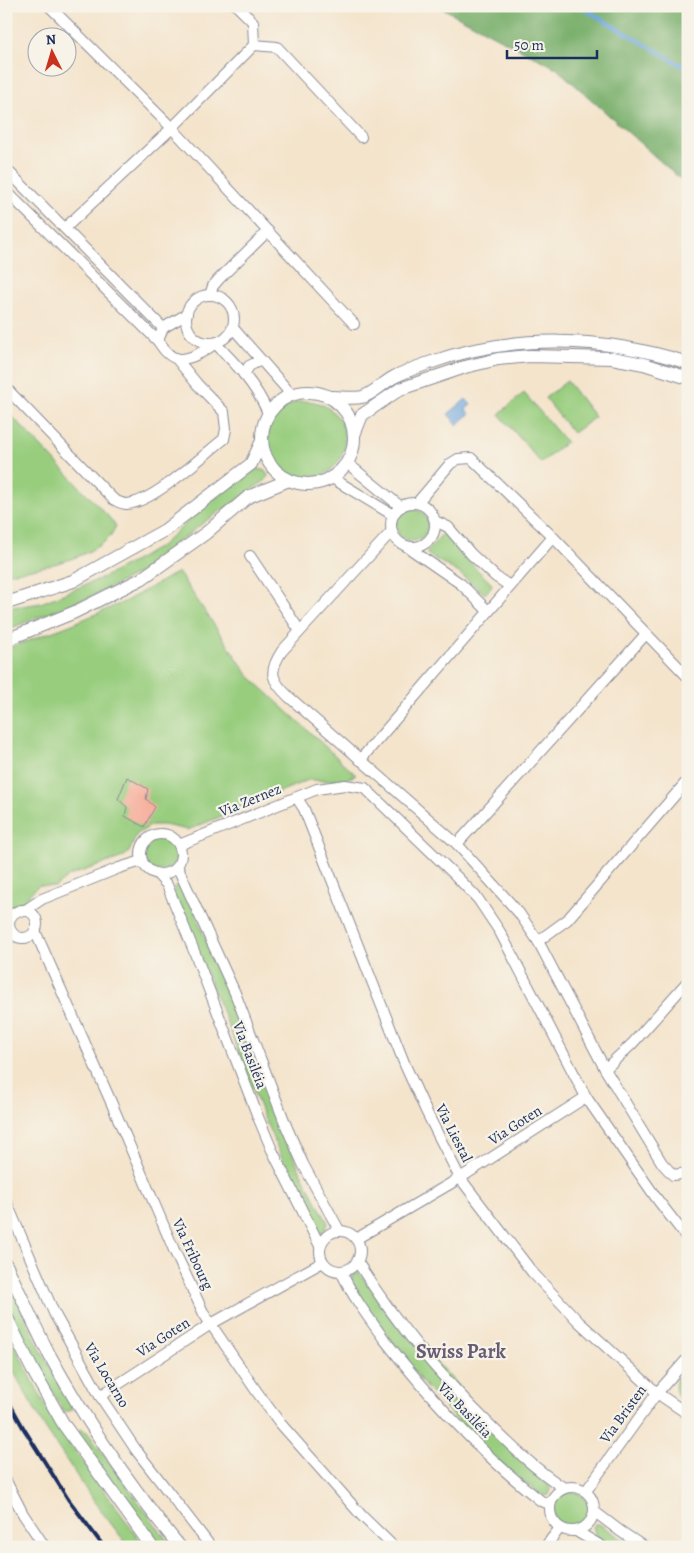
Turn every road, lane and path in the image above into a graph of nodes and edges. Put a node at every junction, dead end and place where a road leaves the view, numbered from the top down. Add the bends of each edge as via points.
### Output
1 (49, 6) edge
2 (237, 6) edge
3 (254, 45) junction
4 (172, 128) junction
5 (361, 137) dead end
6 (6, 169) edge
7 (6, 191) edge
8 (66, 228) junction
9 (268, 231) junction
10 (210, 295) junction
11 (187, 314) junction
12 (354, 324) dead end
13 (164, 328) junction
14 (233, 328) junction
15 (158, 341) junction
16 (215, 343) junction
17 (176, 358) junction
18 (261, 360) junction
19 (688, 363) edge
20 (244, 375) junction
21 (688, 378) edge
22 (6, 388) edge
23 (291, 394) junction
24 (331, 397) junction
25 (268, 413) junction
26 (354, 435) junction
27 (261, 443) junction
28 (347, 463) junction
29 (332, 478) junction
30 (288, 480) junction
31 (417, 504) junction
32 (401, 507) junction
33 (393, 515) junction
34 (435, 521) junction
35 (392, 531) junction
36 (553, 537) junction
37 (405, 545) junction
38 (250, 556) dead end
39 (510, 586) junction
40 (6, 600) edge
41 (488, 611) junction
42 (300, 631) junction
43 (646, 634) junction
44 (6, 640) edge
45 (688, 678) edge
46 (360, 760) junction
47 (688, 780) edge
48 (297, 798) junction
49 (458, 844) junction
50 (179, 845) junction
51 (142, 861) junction
52 (177, 866) junction
53 (157, 874) junction
54 (24, 911) junction
55 (35, 931) junction
56 (9, 936) edge
57 (538, 941) junction
58 (688, 981) edge
59 (605, 1069) junction
60 (586, 1097) junction
61 (688, 1173) edge
62 (460, 1178) junction
63 (6, 1201) edge
64 (339, 1230) junction
65 (356, 1239) junction
66 (688, 1239) edge
67 (320, 1246) junction
68 (358, 1261) junction
69 (323, 1262) junction
70 (6, 1265) edge
71 (341, 1271) junction
72 (6, 1316) edge
73 (211, 1324) junction
74 (688, 1358) edge
75 (657, 1393) junction
76 (100, 1396) junction
77 (84, 1413) junction
78 (688, 1414) edge
79 (64, 1425) junction
80 (6, 1481) edge
81 (564, 1488) junction
82 (586, 1491) junction
83 (550, 1504) junction
84 (595, 1512) junction
85 (560, 1528) junction
86 (576, 1531) junction
87 (45, 1547) edge
88 (152, 1547) edge
89 (180, 1547) edge
90 (211, 1547) edge
91 (394, 1547) edge
92 (544, 1547) edge
93 (603, 1547) edge
94 (644, 1547) edge

1 - 4 street
2 - 3 street via 253,22
3 - 4 street
3 - 5 street via 276,47
4 - 8 street
4 - 9 street
6 - 8 street
7 - 15 street
8 - 13 street
9 - 10 street via 219,279
9 - 12 street
10 - 11 street via 195,300
10 - 14 street via 218,296 230,306 235,320
11 - 13 street
11 - 16 street via 186,322 193,336
13 - 15 street
14 - 16 street
14 - 18 street
15 - 17 street
16 - 17 street via 202,352
16 - 20 street
17 - 22 street via 224,412 224,438 172,481 128,504 113,499
18 - 20 street via 249,366
18 - 23 street
19 - 24 street via 610,345 522,342 431,362 394,377 362,397
20 - 25 street via 262,398
21 - 26 street via 612,358 530,356 498,359 400,389 362,415
23 - 24 street via 318,392
23 - 25 street
24 - 26 street via 351,420
25 - 27 street via 263,423
26 - 28 street
27 - 30 street via 270,465
27 - 40 street via 252,464 165,530 73,581
28 - 29 street
28 - 32 street
29 - 30 street via 310,484
29 - 33 street
30 - 44 street via 248,497 206,533 141,579 75,612
31 - 32 street via 406,503
31 - 34 street via 428,510
31 - 36 street via 450,464 458,459 471,458
32 - 33 street
33 - 35 street
34 - 37 street via 433,534 424,543
34 - 39 street via 448,527 471,554
35 - 37 street
35 - 42 street
36 - 39 street
36 - 43 street
37 - 41 street via 461,584
38 - 42 street
39 - 41 street
41 - 46 street
42 - 46 street via 277,658 273,666 274,680
43 - 45 street
43 - 49 street
46 - 49 street
47 - 57 street via 567,920
48 - 50 street, Via Zernez
48 - 60 street, Via Zernez via 333,786 365,788 450,870 478,899 500,932
48 - 62 street, Via Liestal via 405,1066
49 - 57 street via 519,913
50 - 51 street via 172,837 156,834 143,845
50 - 52 street via 181,856
51 - 53 street
51 - 54 street via 42,899
52 - 53 street via 168,873
52 - 64 street, Via Basiléia via 235,993 303,1164
53 - 67 street, Via Basiléia via 167,885 272,1150
54 - 55 street via 35,918
54 - 56 street via 15,913 10,920
55 - 56 street via 24,938
55 - 73 street, Via Fribourg via 174,1250
57 - 59 street
58 - 59 street
59 - 61 street via 665,1167 674,1175
60 - 62 street, Via Goten
60 - 66 street, Via Zernez
62 - 65 street, Via Goten
62 - 75 street, Via Liestal via 532,1272 579,1322
63 - 76 street, Via Locarno via 54,1313
64 - 65 street
64 - 67 street via 326,1236
65 - 68 street via 360,1251
67 - 69 street
68 - 71 street
68 - 81 street, Via Basiléia via 444,1378 511,1446
69 - 71 street via 330,1269
69 - 73 street, Via Goten
70 - 77 street via 49,1354
71 - 83 street, Via Basiléia via 369,1320 420,1385 492,1460 541,1501
72 - 79 street
73 - 76 street, Via Goten
73 - 91 street, Via Fribourg via 280,1423 362,1516
74 - 75 street, Via Bristen
75 - 78 street, Via Liestal
75 - 82 street, Via Bristen
76 - 90 street, Via Locarno via 136,1450
77 - 79 street
77 - 89 street via 142,1499
79 - 88 street
80 - 87 street
81 - 82 street via 580,1487
81 - 83 street
82 - 84 street via 594,1502
83 - 85 street via 551,1517
84 - 86 street via 587,1525
84 - 94 street
85 - 86 street
85 - 92 street
86 - 93 street

